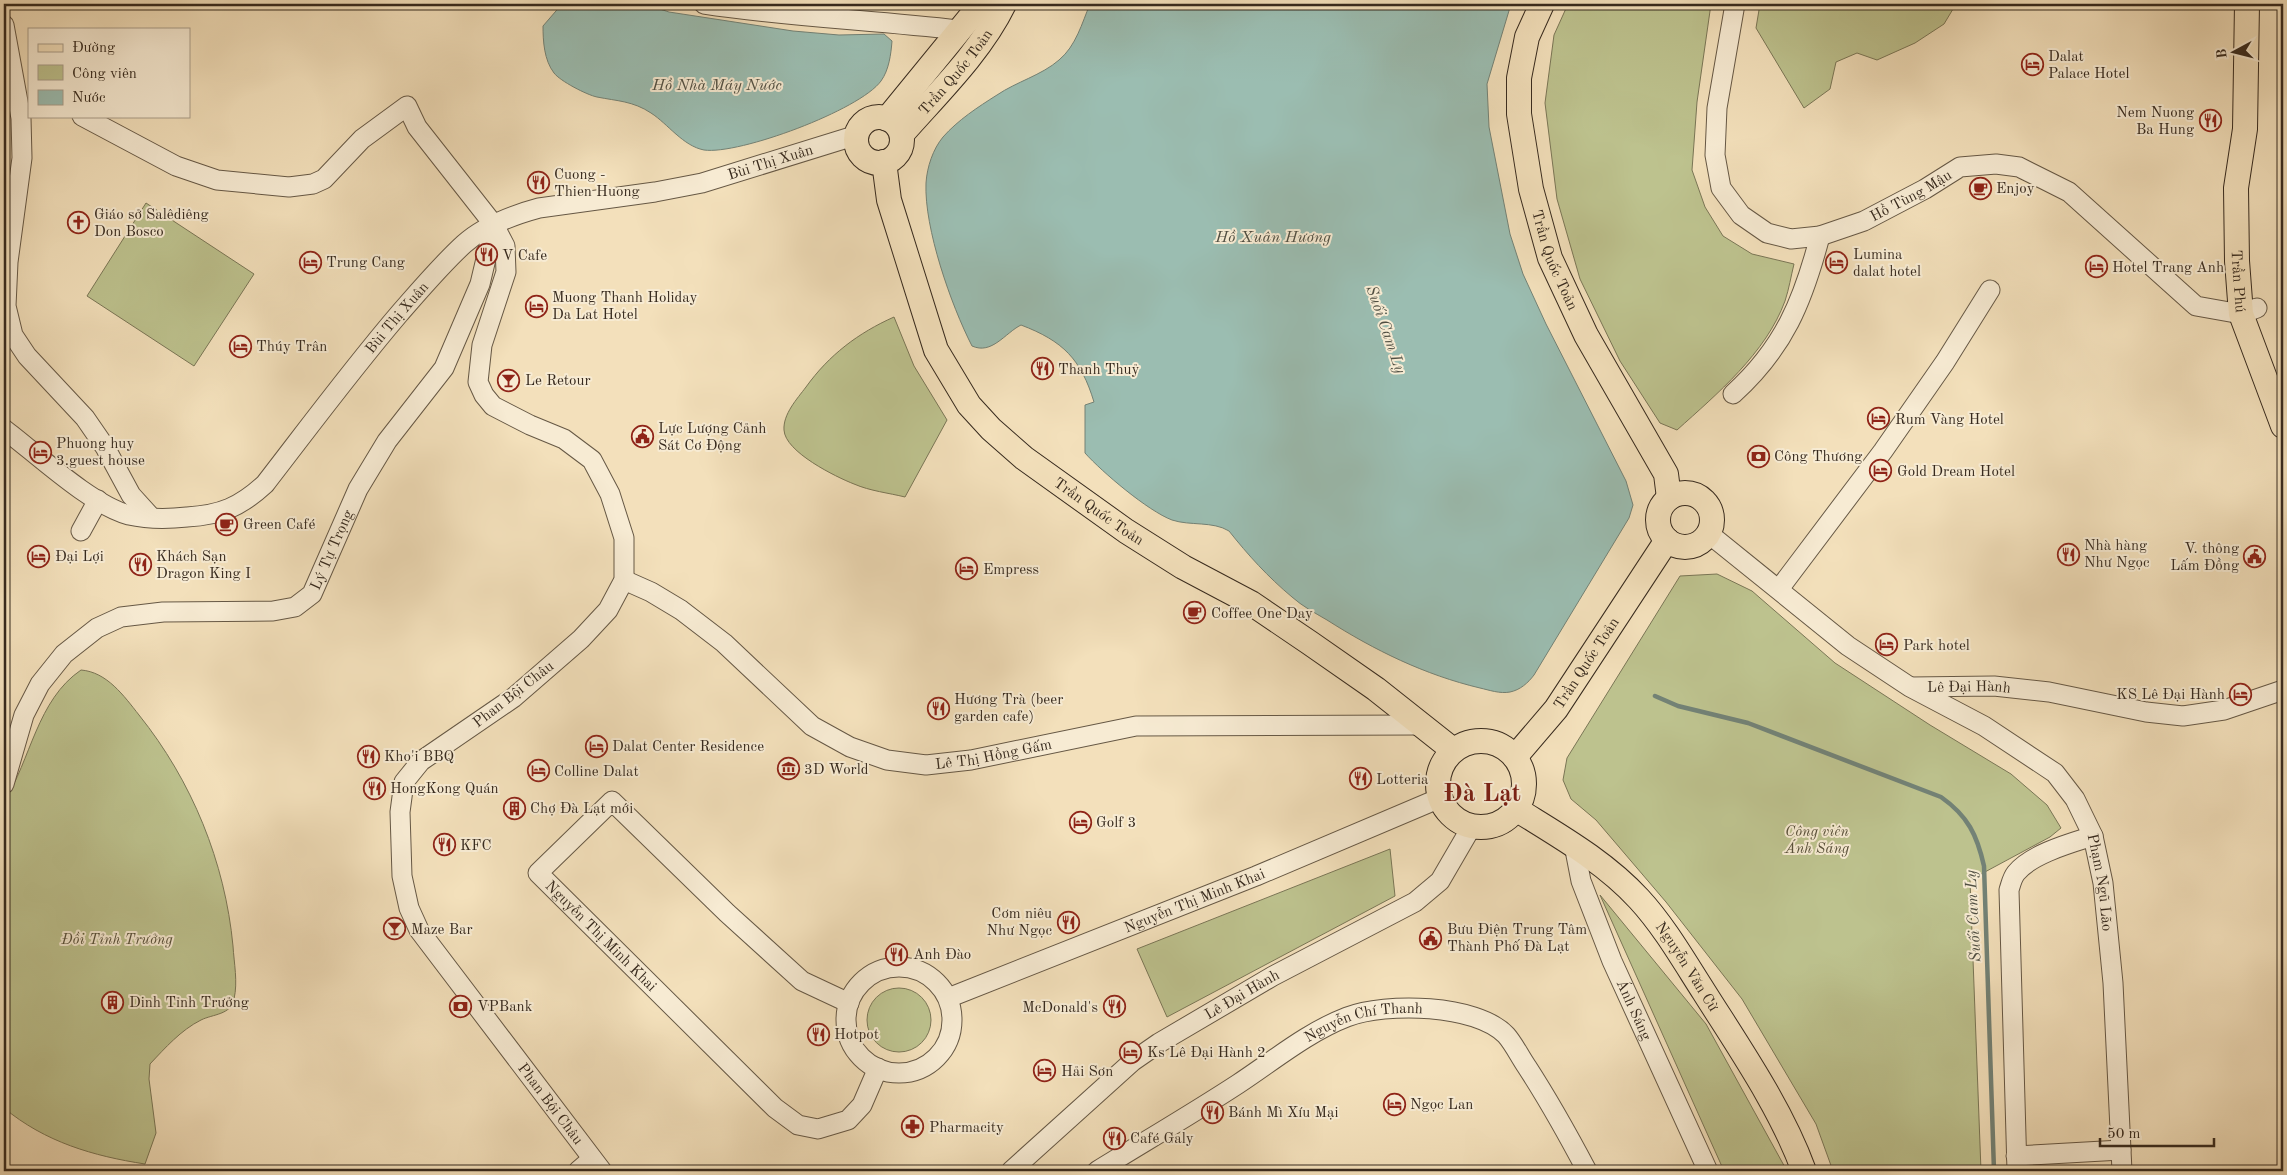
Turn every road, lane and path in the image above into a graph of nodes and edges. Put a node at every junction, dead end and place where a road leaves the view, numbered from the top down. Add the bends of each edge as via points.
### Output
1 (704, 4) edge
2 (1542, 4) edge
3 (1735, 4) edge
4 (2247, 4) edge
5 (992, 6) edge
6 (4, 25) edge
7 (958, 30) junction
8 (14, 71) edge
9 (86, 118) edge
10 (894, 126) junction
11 (857, 135) junction
12 (884, 162) junction
13 (10, 206) edge
14 (494, 225) junction
15 (1820, 236) junction
16 (1990, 290) dead end
17 (2249, 311) junction
18 (2283, 383) edge
19 (1733, 394) dead end
20 (2283, 426) edge
21 (4, 429) edge
22 (1669, 498) junction
23 (98, 500) junction
24 (151, 517) junction
25 (81, 531) dead end
26 (1708, 533) junction
27 (1667, 540) junction
28 (624, 580) junction
29 (1779, 588) junction
30 (1910, 687) junction
31 (2281, 693) edge
32 (1420, 725) junction
33 (1453, 750) junction
34 (1515, 757) junction
35 (4, 784) edge
36 (1440, 798) junction
37 (1516, 809) junction
38 (1472, 826) junction
39 (2093, 836) junction
40 (1574, 845) junction
41 (948, 998) junction
42 (849, 1003) junction
43 (878, 1068) junction
44 (2121, 1150) junction
45 (2017, 1163) edge
46 (597, 1165) edge
47 (578, 1171) edge
48 (1012, 1171) edge
49 (1097, 1171) edge
50 (1587, 1171) edge
51 (1708, 1171) edge
52 (1804, 1171) edge
53 (2122, 1171) edge

1 - 7 street
2 - 22 main road, Trần Quốc Toản via 1527,37 1518,78 1519,114 1531,189 1550,258 1586,335 1666,474
3 - 15 street, Hồ Tùng Mậu via 1717,108 1715,155 1722,188 1741,215 1767,233 1791,239
4 - 17 main road, Trần Phú via 2245,129 2236,188 2237,261
5 - 7 main road, Trần Quốc Toản
5 - 10 main road, Trần Quốc Toản via 955,73
6 - 8 street
7 - 10 main road, Trần Quốc Toản
8 - 13 street via 21,118 22,158
9 - 14 street, Phan Bội Châu via 176,166 216,180 289,187 324,179 362,139 407,106 417,126
10 - 11 main road via 880,117 865,122
10 - 12 main road via 900,150
11 - 12 main road via 863,155 869,160
11 - 14 street, Bùi Thị Xuân via 702,183 539,208
12 - 32 main road, Trần Quốc Toản via 889,200 936,350 969,405 991,429 1024,458 1126,531 1251,604 1376,689
13 - 24 street via 6,306 13,335 27,356 85,418 131,496
14 - 24 street, Bùi Thị Xuân via 465,243 422,287 369,349 265,484 251,497 232,509 207,516
14 - 28 street, Phan Bội Châu via 505,246 506,272 482,345 478,382 493,406 564,439 592,460 610,494 624,538
14 - 35 street, Lý Tự Trọng via 480,284 444,368 387,441 358,489 312,594 295,607 273,611 163,612 122,617 97,628 64,654 40,684 24,715
15 - 17 street, Hồ Tùng Mậu via 1864,221 1960,167 1996,164 2019,167 2069,192 2196,306
15 - 19 street via 1800,301 1773,352 1754,376
16 - 29 street via 1946,362 1883,451
17 - 18 main road, Trần Phú
17 - 20 main road, Trần Phú
21 - 23 street, Bùi Thị Xuân
22 - 26 main road via 1684,492 1700,497 1710,510
22 - 27 main road via 1659,510 1658,518 1661,534
23 - 24 street, Bùi Thị Xuân via 130,515
23 - 25 street
26 - 27 main road via 1703,540 1689,547
26 - 29 street, Lê Đại Hành
27 - 34 main road, Trần Quốc Toản via 1556,709
28 - 32 street, Lê Thị Hồng Gấm via 681,610 724,643 812,726 850,747 888,760 926,765 972,760 1136,726
28 - 46 street, Phan Bội Châu via 608,610 581,639 513,698 421,761 404,782 400,812 402,876 409,908 420,930
29 - 30 street, Lê Đại Hành via 1848,646
30 - 31 street, Lê Đại Hành via 1994,686 2048,692 2146,712 2183,716 2224,710
30 - 39 street, Phạm Ngũ Lão via 1984,726 2055,773 2075,799
32 - 33 main road, Trần Quốc Toản
33 - 34 main road via 1465,743 1485,741 1505,747
33 - 36 main road via 1439,772
34 - 37 main road via 1522,769 1524,782
36 - 38 main road via 1453,816
36 - 41 street, Nguyễn Thị Minh Khai via 1256,876
37 - 38 main road via 1497,824
37 - 40 main road, Nguyễn Văn Cừ
38 - 48 street, Lê Đại Hành via 1440,881 1415,902 1273,976 1159,1043 1133,1061
39 - 44 street, Phạm Ngũ Lão via 2103,883 2113,983
39 - 45 street via 2030,861 2017,871 2009,890
40 - 51 street, Ánh Sáng via 1581,880 1612,961
40 - 52 main road, Nguyễn Văn Cừ via 1639,899 1678,953 1755,1074
41 - 42 street via 926,973 910,967 893,966 863,980
41 - 43 street via 951,1029 937,1057 924,1067 909,1072 893,1073
42 - 43 street via 846,1027 852,1044 863,1058
42 - 43 street, Nguyễn Thị Minh Khai via 802,981 612,801 538,874 775,1108 798,1125 818,1129 848,1120 862,1105
44 - 45 street
44 - 53 street, Phạm Ngũ Lão
46 - 47 street
49 - 50 street, Nguyễn Chí Thanh via 1322,1029 1347,1017 1386,1008 1447,1011 1487,1021 1506,1035 1552,1105

